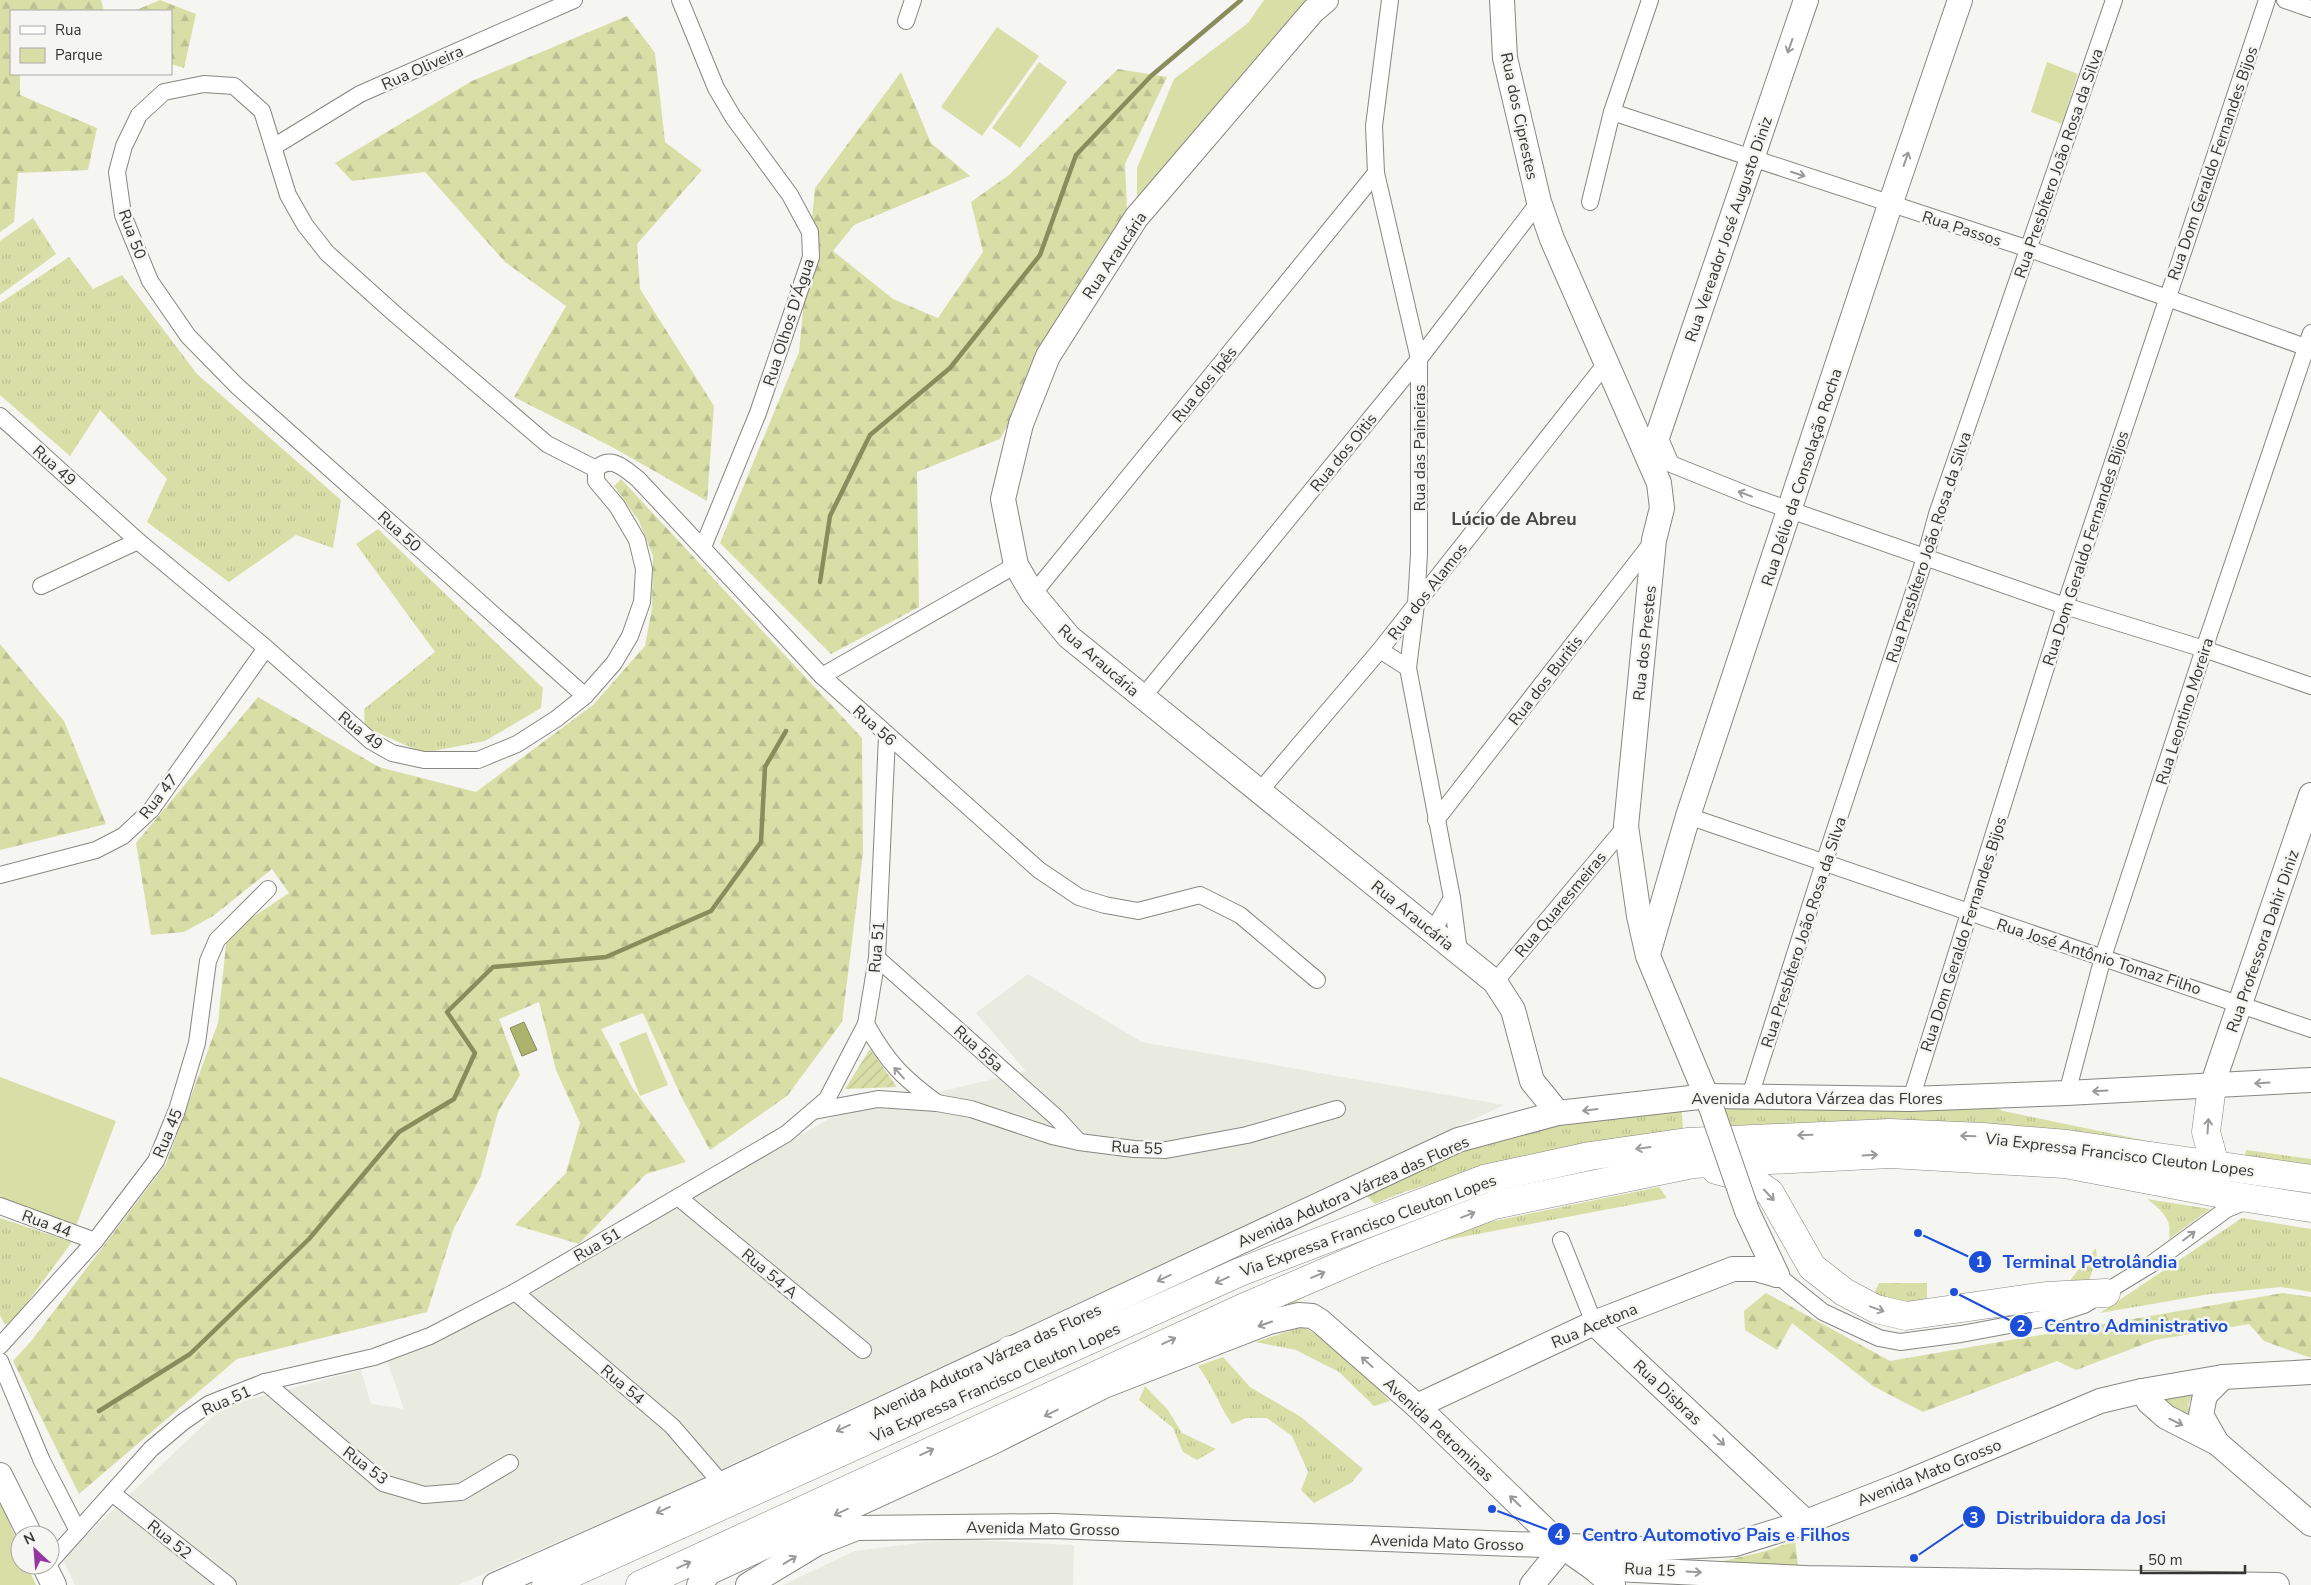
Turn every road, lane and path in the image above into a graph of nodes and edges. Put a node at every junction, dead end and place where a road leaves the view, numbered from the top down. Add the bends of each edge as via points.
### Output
1 (574, 0) edge
2 (680, 0) edge
3 (913, 0) edge
4 (1326, 0) edge
5 (1390, 0) edge
6 (1502, 0) edge
7 (1650, 0) edge
8 (1806, 0) edge
9 (1960, 0) edge
10 (2114, 0) edge
11 (2266, 0) edge
12 (2285, 0) edge
13 (2311, 9) edge
14 (906, 21) dead end
15 (1612, 112) junction
16 (274, 146) junction
17 (1752, 159) junction
18 (1376, 173) junction
19 (1539, 202) junction
20 (1590, 202) dead end
21 (1890, 205) junction
22 (2029, 249) junction
23 (2167, 296) junction
24 (2309, 343) edge
25 (1419, 359) junction
26 (1607, 362) junction
27 (0, 416) edge
28 (1658, 434) junction
29 (1650, 458) junction
30 (596, 469) junction
31 (1791, 510) junction
32 (1654, 540) junction
33 (138, 541) junction
34 (703, 547) junction
35 (1419, 554) junction
36 (1925, 558) junction
37 (1016, 564) junction
38 (1448, 564) junction
39 (41, 586) dead end
40 (1033, 594) junction
41 (1416, 604) junction
42 (2065, 606) junction
43 (266, 648) junction
44 (2204, 649) junction
45 (1380, 650) junction
46 (1408, 668) junction
47 (822, 676) junction
48 (2311, 686) edge
49 (585, 696) junction
50 (1142, 698) junction
51 (887, 736) junction
52 (1259, 792) junction
53 (2311, 795) edge
54 (1688, 816) junction
55 (1436, 820) junction
56 (1626, 826) junction
57 (1824, 863) junction
58 (0, 875) edge
59 (268, 889) dead end
60 (1452, 898) junction
61 (1970, 914) junction
62 (1433, 931) junction
63 (1459, 952) junction
64 (1648, 956) junction
65 (2103, 957) junction
66 (877, 958) junction
67 (1317, 980) dead end
68 (1495, 982) junction
69 (2241, 1004) junction
70 (866, 1024) junction
71 (2311, 1029) edge
72 (2311, 1080) edge
73 (1532, 1081) junction
74 (2212, 1086) junction
75 (2067, 1093) junction
76 (1750, 1096) junction
77 (1911, 1098) junction
78 (1709, 1101) junction
79 (937, 1103) junction
80 (1337, 1109) dead end
81 (814, 1110) junction
82 (1558, 1113) junction
83 (1524, 1123) junction
84 (1079, 1142) junction
85 (1693, 1164) junction
86 (2216, 1165) junction
87 (2311, 1179) edge
88 (678, 1197) junction
89 (2255, 1199) junction
90 (0, 1206) edge
91 (2311, 1208) edge
92 (1561, 1240) dead end
93 (95, 1241) junction
94 (1777, 1275) junction
95 (515, 1292) junction
96 (2106, 1293) junction
97 (1594, 1322) junction
98 (0, 1346) edge
99 (1075, 1346) junction
100 (863, 1350) dead end
101 (1010, 1350) junction
102 (0, 1361) edge
103 (2311, 1372) edge
104 (2223, 1377) junction
105 (265, 1382) junction
106 (2142, 1391) junction
107 (1029, 1405) junction
108 (1417, 1406) junction
109 (994, 1442) junction
110 (2217, 1443) junction
111 (510, 1463) dead end
112 (0, 1475) edge
113 (722, 1484) junction
114 (893, 1492) junction
115 (112, 1493) junction
116 (1806, 1522) junction
117 (682, 1524) junction
118 (2311, 1524) edge
119 (25, 1525) edge
120 (857, 1528) junction
121 (898, 1528) junction
122 (803, 1529) junction
123 (78, 1531) junction
124 (1563, 1547) junction
125 (60, 1554) edge
126 (1593, 1568) junction
127 (1890, 1582) edge
128 (747, 1583) edge
129 (2022, 1583) edge
130 (2154, 1584) edge
131 (228, 1585) edge
132 (495, 1585) edge
133 (546, 1585) edge
134 (640, 1585) edge
135 (699, 1585) edge
136 (1532, 1585) edge
137 (1613, 1585) edge
138 (2277, 1585) edge

1 - 16 street, Rua Oliveira via 360,94
2 - 34 street, Rua Olhos D'Água via 716,88 732,117 790,195 810,232 811,257 758,412
3 - 14 street
4 - 37 street, Rua Araucária via 1313,11 1136,218 1048,356 1021,424 1003,499
5 - 18 street, Rua das Paineiras via 1374,126
6 - 19 street, Rua dos Ciprestes via 1505,58
7 - 15 street
8 -> 17 street, Rua Vereador José Augusto Diniz
21 -> 9 street, Rua Délio da Consolação Rocha
10 - 22 street, Rua Presbítero João Rosa da Silva
11 - 23 street, Rua Dom Geraldo Fernandes Bijos
12 - 13 street
15 - 17 street, Rua Passos
15 - 20 street
16 - 30 street, Rua 50 via 288,195 305,225 327,253 548,444
16 - 49 street, Rua 50 via 262,112 234,86 204,84 164,92 139,115 124,146 117,172 123,215 150,281 188,336 237,386
17 -> 21 street, Rua Passos
17 - 28 street, Rua Vereador José Augusto Diniz
18 - 25 street, Rua das Paineiras
18 - 40 street, Rua dos Ipês
19 - 25 street, Rua dos Oitis
19 - 26 street, Rua dos Prestes via 1552,239
21 - 22 street, Rua Passos
21 - 31 street, Rua Délio da Consolação Rocha
22 - 23 street, Rua Passos
22 - 36 street, Rua Presbítero João Rosa da Silva via 1937,514
23 - 24 street, Rua Passos
23 - 42 street, Rua Dom Geraldo Fernandes Bijos
24 - 44 street, Rua Leontino Moreira
25 - 35 street, Rua das Paineiras
25 - 50 street, Rua dos Oitis
26 - 29 street, Rua dos Prestes
26 - 38 street, Rua dos Alamos
27 - 33 street, Rua 49
28 - 29 street, Rua Vereador José Augusto Diniz
31 -> 28 street via 1671,464
29 - 32 street, Rua dos Prestes via 1659,483 1662,508
30 - 34 street, Rua 56 via 606,463 618,463 638,479
30 - 49 street, Rua 49 via 596,481 637,540 644,568 642,602 630,636 614,664
31 - 36 street
31 - 54 street, Rua Délio da Consolação Rocha
32 - 55 street, Rua dos Buritis
32 - 56 street, Rua dos Prestes
33 - 39 street
33 - 43 street, Rua 49
34 - 47 street, Rua 56
35 - 38 street via 1425,560
35 - 41 street, Rua das Paineiras
36 - 42 street
36 - 57 street, Rua Presbítero João Rosa da Silva
37 - 40 street, Rua Araucária
37 - 47 street
38 - 41 street, Rua dos Alamos
40 - 50 street, Rua Araucária via 1068,637
41 - 45 street, Rua dos Alamos
41 - 46 street, Rua das Paineiras
42 - 44 street
42 - 61 street, Rua Dom Geraldo Fernandes Bijos
43 - 49 street, Rua 49 via 371,741 392,754 424,760 478,760 517,744
43 - 58 street, Rua 47 via 151,810 123,836 96,850
44 - 48 street
44 - 65 street, Rua Leontino Moreira
45 - 46 street
45 - 52 street, Rua dos Alamos
46 - 55 street, Rua das Paineiras
47 - 51 street, Rua 56
50 - 52 street, Rua Araucária
51 - 66 street, Rua 51
51 - 67 street, Rua 56 via 1039,870 1079,897 1105,906 1138,911 1200,895 1240,916
52 - 62 street, Rua Araucária
53 - 69 street, Rua Professora Dahir Diniz
54 - 57 street, Rua José Antônio Tomaz Filho
54 - 64 street, Rua Délio da Consolação Rocha
55 - 60 street, Rua das Paineiras
56 - 64 street, Rua dos Prestes
56 - 68 street, Rua Quaresmeiras
57 - 61 street, Rua José Antônio Tomaz Filho
57 - 76 street, Rua Presbítero João Rosa da Silva
59 - 93 street, Rua 45 via 217,940 208,961 197,1043 177,1110 156,1161
60 - 62 street
60 - 63 street, Rua das Paineiras
61 - 65 street, Rua José Antônio Tomaz Filho
61 - 77 street, Rua Dom Geraldo Fernandes Bijos
62 - 63 street, Rua Araucária
63 - 68 street, Rua Araucária
64 - 78 street, Rua dos Prestes
65 - 69 street, Rua José Antônio Tomaz Filho
65 - 75 street, Rua Leontino Moreira
66 - 70 street, Rua 51
66 - 84 street, Rua 55a via 1057,1118
68 - 73 street, Rua Araucária via 1513,1010
69 - 71 street, Rua José Antônio Tomaz Filho
69 - 74 street, Rua Professora Dahir Diniz
79 -> 70 street, Rua 55 via 905,1079 882,1053
70 - 81 street, Rua 51 via 827,1099
72 -> 74 street, Avenida Adutora Várzea das Flores
73 - 82 street, Rua Araucária
73 - 83 street, Rua Araucária
74 -> 75 street, Avenida Adutora Várzea das Flores
86 -> 74 highway via 2206,1132
75 - 77 street, Avenida Adutora Várzea das Flores
76 - 77 street, Avenida Adutora Várzea das Flores
76 - 78 street, Avenida Adutora Várzea das Flores
78 -> 82 street, Avenida Adutora Várzea das Flores
78 - 94 street, Rua dos Prestes, bridge via 1747,1211
79 - 81 street, Rua 55 via 878,1099
79 - 84 street, Rua 55 via 971,1109
80 - 84 street, Rua 55 via 1247,1135 1166,1150
81 - 88 street, Rua 51 via 786,1134
82 - 83 street, Avenida Adutora Várzea das Flores
83 -> 101 street, Avenida Adutora Várzea das Flores via 1458,1140
85 -> 89 highway, Via Expressa Francisco Cleuton Lopes via 1890,1154 2065,1164
85 -> 96 highway via 1750,1179 1770,1193 1812,1267 1844,1292 1876,1309 1906,1316 2046,1296
107 -> 85 highway, Via Expressa Francisco Cleuton Lopes via 1370,1253 1494,1205
86 - 87 highway, Via Expressa Francisco Cleuton Lopes
86 -> 99 highway, Via Expressa Francisco Cleuton Lopes via 2067,1144 1890,1133 1687,1142 1590,1156 1484,1179 1240,1272
88 - 95 street, Rua 51
88 - 100 street, Rua 54 A
89 - 91 highway, Via Expressa Francisco Cleuton Lopes
96 -> 89 street via 2227,1209
90 - 93 street, Rua 44
92 - 97 street, Rua Disbras
93 - 98 street, Rua 45
94 - 96 street via 1823,1312 1879,1338 1900,1342 2041,1319 2064,1313
94 - 97 street, Rua Acetona via 1756,1269 1733,1270
95 - 105 street, Rua 51 via 430,1336 374,1356
95 - 113 street, Rua 54 via 672,1426
97 - 108 street, Rua Acetona
97 -> 116 street, Rua Disbras
99 - 101 highway
99 - 117 highway, Via Expressa Francisco Cleuton Lopes
101 -> 113 street, Avenida Adutora Várzea das Flores
102 - 123 street via 42,1461
103 - 104 street, Avenida Mato Grosso
104 - 106 street, Avenida Mato Grosso
104 - 110 street via 2205,1395 2202,1415
105 - 111 street, Rua 53 via 384,1482 424,1495 461,1492
105 - 115 street, Rua 51 via 209,1404 183,1422 151,1450
106 -> 110 street via 2166,1417
106 - 116 street, Avenida Mato Grosso via 2100,1401
107 - 109 highway
134 -> 107 highway, Via Expressa Francisco Cleuton Lopes
108 -> 109 street, Avenida Petrominas via 1312,1316 1299,1315 1269,1322 1114,1383
124 -> 108 street, Avenida Petrominas
109 - 114 street
110 - 118 street
112 - 119 street
113 - 117 highway
113 -> 132 street, Avenida Adutora Várzea das Flores
114 - 120 street
114 - 121 street via 887,1515
114 -> 122 street
115 - 123 street, Rua 51
115 - 131 street, Rua 52
116 - 124 street, Avenida Mato Grosso via 1735,1544 1643,1549
117 - 133 highway, Via Expressa Francisco Cleuton Lopes
120 - 121 street, Avenida Mato Grosso
120 - 122 street via 820,1532
128 -> 120 street, Avenida Mato Grosso via 816,1544
121 - 124 street, Avenida Mato Grosso via 1053,1526
122 - 135 street via 710,1572
123 - 125 street, Rua 51
124 - 126 street, Avenida Petrominas
124 - 136 street
126 -> 127 street, Rua 15
126 - 137 street, Avenida Petrominas
127 - 129 street, Rua 15
129 - 130 street, Rua 15
130 - 138 street, Rua 15

